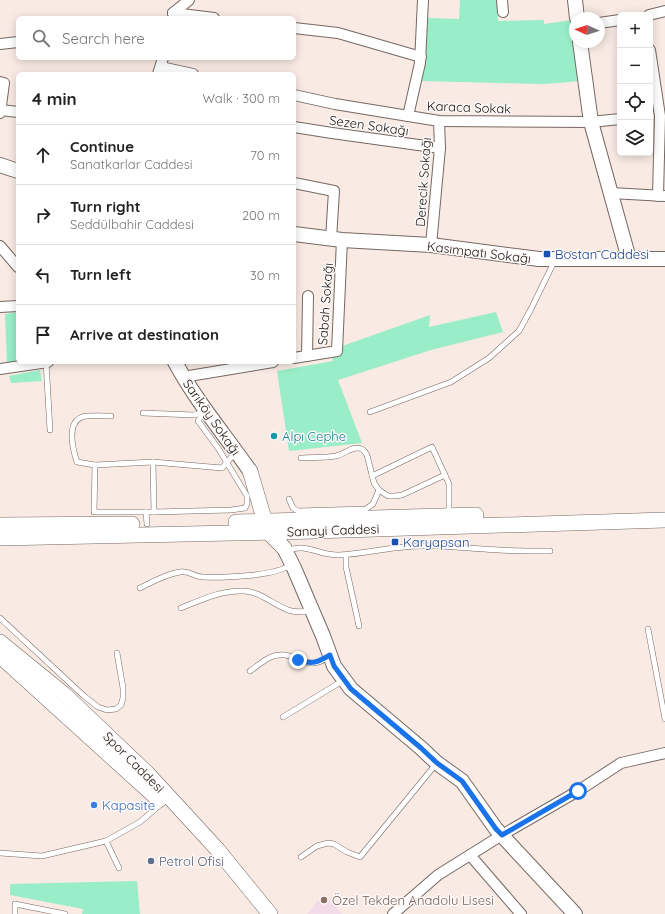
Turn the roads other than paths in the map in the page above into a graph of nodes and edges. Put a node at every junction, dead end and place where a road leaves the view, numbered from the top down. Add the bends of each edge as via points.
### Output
1 (175, 0) edge
2 (189, 0) edge
3 (423, 0) edge
4 (502, 0) edge
5 (575, 0) edge
6 (665, 11) edge
7 (503, 12) dead end
8 (576, 12) edge
9 (653, 14) edge
10 (173, 16) edge
11 (617, 20) edge
12 (605, 22) edge
13 (296, 28) edge
14 (16, 42) edge
15 (0, 44) edge
16 (581, 48) edge
17 (420, 57) junction
18 (161, 66) edge
19 (185, 72) edge
20 (653, 75) edge
21 (0, 82) edge
22 (296, 95) edge
23 (0, 112) edge
24 (16, 112) edge
25 (408, 116) junction
26 (658, 116) edge
27 (617, 118) edge
28 (439, 121) junction
29 (591, 122) junction
30 (296, 127) edge
31 (440, 148) junction
32 (0, 165) edge
33 (16, 170) edge
34 (296, 183) edge
35 (611, 193) junction
36 (662, 196) edge
37 (296, 234) edge
38 (337, 239) junction
39 (431, 245) junction
40 (0, 246) edge
41 (555, 259) junction
42 (629, 259) junction
43 (665, 259) edge
44 (16, 265) edge
45 (308, 296) dead end
46 (16, 306) edge
47 (0, 307) edge
48 (307, 356) junction
49 (296, 358) edge
50 (34, 364) edge
51 (47, 364) edge
52 (176, 364) edge
53 (248, 364) edge
54 (0, 369) edge
55 (183, 377) junction
56 (205, 411) junction
57 (370, 412) dead end
58 (144, 413) dead end
59 (111, 416) dead end
60 (50, 430) dead end
61 (236, 451) junction
62 (302, 458) dead end
63 (153, 462) junction
64 (227, 464) junction
65 (95, 465) junction
66 (250, 470) joint
67 (445, 475) junction
68 (372, 476) junction
69 (379, 490) junction
70 (289, 499) dead end
71 (665, 511) edge
72 (149, 516) junction
73 (449, 516) junction
74 (665, 520) edge
75 (0, 525) edge
76 (272, 526) junction
77 (0, 538) edge
78 (550, 551) dead end
79 (346, 554) junction
80 (287, 555) junction
81 (140, 588) dead end
82 (181, 608) dead end
83 (312, 610) junction
84 (0, 618) edge
85 (359, 626) dead end
86 (648, 629) dead end
87 (0, 642) edge
88 (117, 653) dead end
89 (330, 655) junction
90 (0, 656) edge
91 (250, 671) dead end
92 (344, 680) junction
93 (283, 717) dead end
94 (665, 719) edge
95 (665, 753) edge
96 (437, 763) junction
97 (162, 803) junction
98 (502, 835) junction
99 (106, 842) junction
100 (0, 854) edge
101 (470, 855) junction
102 (301, 857) dead end
103 (120, 868) dead end
104 (15, 914) edge
105 (64, 914) edge
106 (258, 914) edge
107 (270, 914) edge
108 (393, 914) edge
109 (521, 914) edge
110 (576, 914) edge

1 - 10 street
2 - 10 street
3 - 17 street
4 - 7 street
5 - 8 street
6 - 9 street
11 - 12 street
13 - 17 street via 338,33
14 - 15 street
16 - 29 street
17 - 25 street
18 - 19 street
20 - 26 street
21 - 23 street via 4,83
22 - 25 street, Karaca Sokak
23 - 24 street
25 - 28 street, Karaca Sokak
26 - 36 street
27 - 29 street, Karaca Sokak
28 - 29 street, Karaca Sokak
28 - 31 street, Derecik Sokağı
29 - 35 street
30 - 31 street, Sezen Sokağı
31 - 39 street, Derecik Sokağı
32 - 33 street
34 - 38 street via 334,191
35 - 36 street
35 - 42 street
37 - 38 street, Kasımpatı Sokağı
38 - 39 street, Kasımpatı Sokağı
38 - 48 street, Sabah Sokağı via 337,351
39 - 41 street, Kasımpatı Sokağı
40 - 44 street
41 - 42 street, Kasımpatı Sokağı
41 - 57 lane via 519,331 489,358 451,382
42 - 43 street, Kasımpatı Sokağı
45 - 48 street
46 - 47 street
48 - 49 street, Sabah Sokağı
50 - 54 street
51 - 60 lane
52 - 55 street, Sarıköy Sokağı
53 - 55 street
55 - 56 street, Sarıköy Sokağı
56 - 58 lane via 194,415
56 - 61 street, Sarıköy Sokağı
56 - 64 lane via 198,421
59 - 65 lane via 82,417 74,424 72,449 78,462
61 - 64 lane
61 - 66 street, Sarıköy Sokağı
62 - 68 lane via 333,456 354,448 361,449 367,455
63 - 64 lane via 218,468
63 - 65 lane
63 - 72 lane
64 - 72 lane via 247,496 245,508
65 - 72 lane via 94,512
66 - 76 main road
67 - 68 lane via 432,447
67 - 69 lane via 395,496 388,496
67 - 73 lane via 449,484
68 - 69 lane
69 - 70 lane via 373,504 366,509 298,511 292,508
71 - 73 main road, Sanayi Caddesi
72 - 75 main road, Sanayi Caddesi
72 - 76 main road, Sanayi Caddesi
73 - 76 main road, Sanayi Caddesi
74 - 76 main road, Sanayi Caddesi
76 - 77 main road, Sanayi Caddesi
76 - 80 main road
78 - 79 lane via 419,546
79 - 80 lane via 326,555 294,548
79 - 85 lane via 346,568
80 - 81 lane via 288,567 278,571 205,578 180,571
80 - 83 street
82 - 83 lane via 209,596 244,591 261,595 288,610
83 - 89 street
84 - 88 lane via 84,696 102,709 116,709 123,702
86 - 94 lane
87 - 107 main road, Spor Caddesi via 65,695 148,774 217,849
89 - 91 lane via 312,663 276,655
89 - 92 street
90 - 97 main road, Spor Caddesi
92 - 93 lane
92 - 96 street via 351,689
95 - 98 street via 621,763
96 - 98 street via 462,781
96 - 102 lane via 360,857 334,844 317,846
97 - 99 lane via 140,822
97 - 106 main road, Spor Caddesi via 210,854
98 - 101 street
98 - 110 street
99 - 100 lane via 42,856
99 - 103 lane
101 - 108 street via 438,875
101 - 109 street
104 - 105 lane via 15,904

